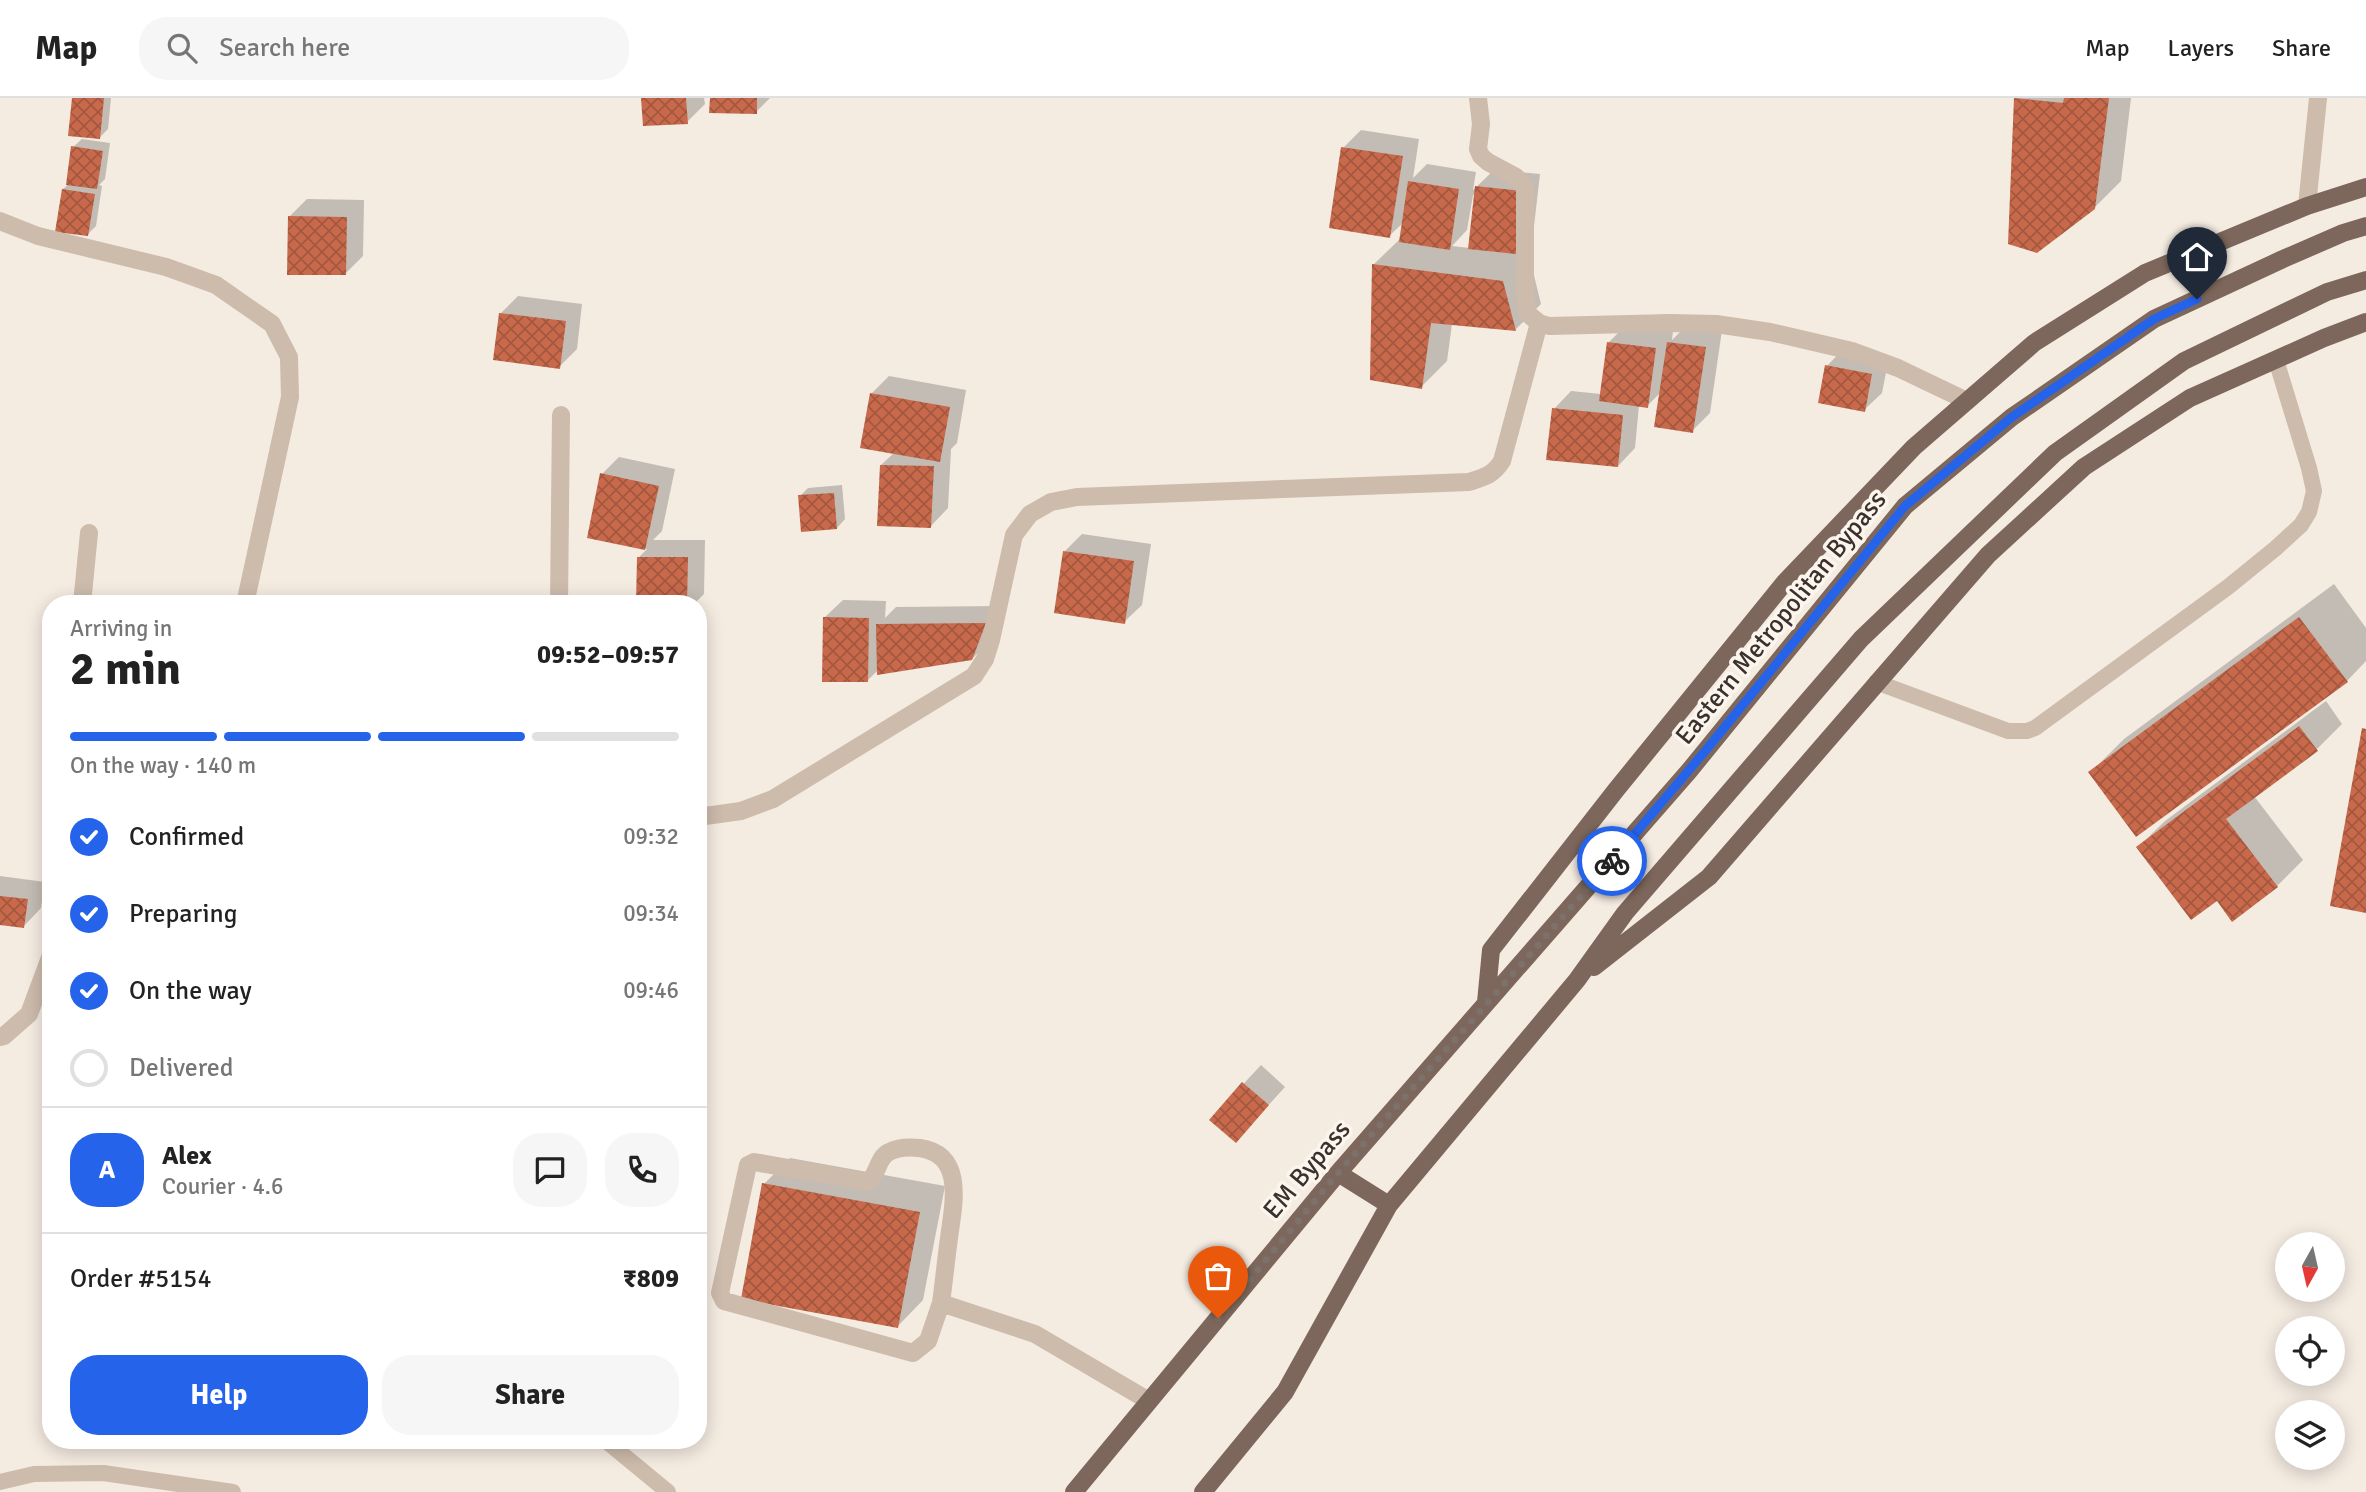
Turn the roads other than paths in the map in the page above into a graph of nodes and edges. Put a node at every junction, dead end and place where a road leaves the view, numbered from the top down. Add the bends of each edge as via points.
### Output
1 (1478, 98) edge
2 (2318, 98) edge
3 (2366, 187) edge
4 (2307, 206) junction
5 (0, 221) edge
6 (2366, 226) edge
7 (2366, 280) edge
8 (2366, 322) edge
9 (1539, 323) junction
10 (2276, 360) junction
11 (1967, 401) junction
12 (561, 415) dead end
13 (89, 533) dead end
14 (83, 595) edge
15 (247, 595) edge
16 (559, 595) edge
17 (1877, 682) junction
18 (707, 816) edge
19 (1589, 888) joint
20 (42, 979) edge
21 (1577, 980) junction
22 (1486, 1002) junction
23 (0, 1037) edge
24 (1338, 1173) junction
25 (1389, 1205) junction
26 (941, 1303) junction
27 (1149, 1401) junction
28 (617, 1449) edge
29 (0, 1482) edge
30 (233, 1492) edge
31 (668, 1492) edge
32 (1074, 1492) edge
33 (1203, 1492) edge

1 - 9 street via 1481,156 1523,184 1527,313
2 - 4 street
3 - 4 main road
4 - 11 main road via 2145,273 2034,343
5 - 15 street via 38,236 166,267 216,285 272,324 289,357 290,397
6 - 19 main road, Eastern Metropolitan Bypass via 2283,258 2154,319 2012,417 1905,506
7 - 21 main road via 2327,292 2184,361 2055,453 1861,639 1625,913
8 - 10 main road
9 - 11 street via 1565,327 1716,324 1770,332 1852,351
9 - 18 street via 1496,472 1469,482 1077,497 1051,502 1030,514 1014,535 991,640 974,676 773,799 741,811
10 - 17 main road via 2190,398 2084,467 1988,555
10 - 17 lane via 2314,491 2301,525 2276,548 2026,732 2008,731
11 - 22 main road via 1914,447 1785,582 1616,790 1491,950
12 - 16 street
13 - 14 street
17 - 21 main road via 1709,877
19 - 22 main road, EM Bypass
20 - 23 street via 29,1014
21 - 25 main road
22 - 24 main road, EM Bypass
24 - 25 main road
24 - 27 main road, EM Bypass
25 - 33 main road via 1285,1392
26 - 26 street via 928,1341 913,1353 723,1301 720,1293 748,1165 754,1162 868,1182 890,1151 911,1147 937,1153 955,1188
26 - 27 street via 1035,1334
27 - 32 main road, EM Bypass
28 - 31 lane
29 - 30 lane via 34,1474 103,1473

